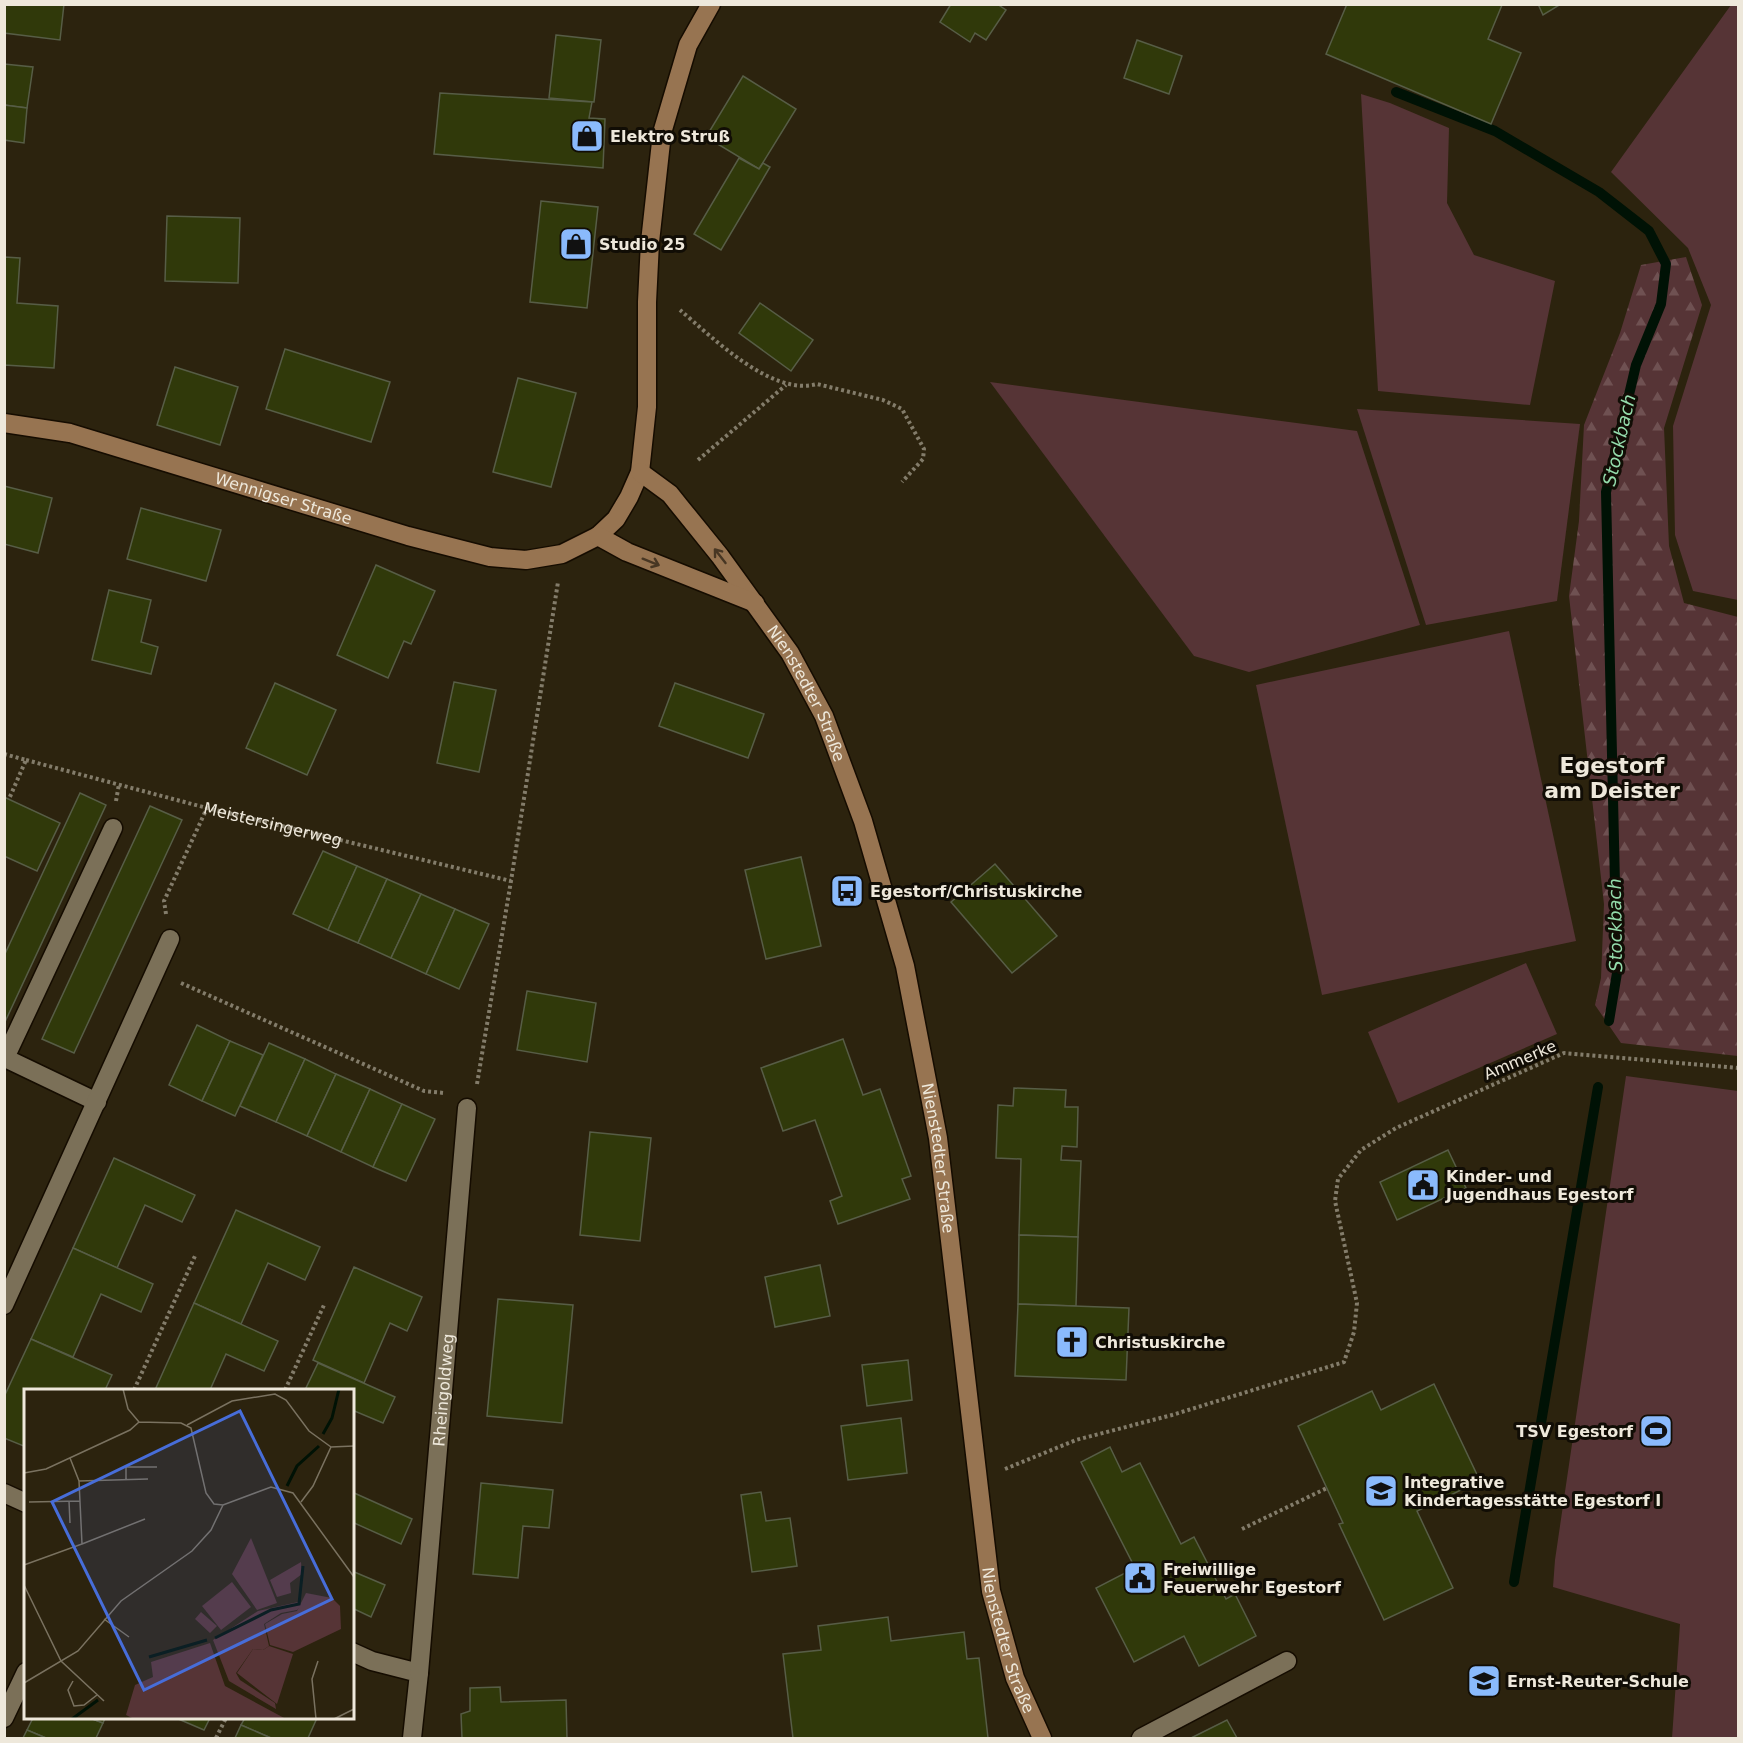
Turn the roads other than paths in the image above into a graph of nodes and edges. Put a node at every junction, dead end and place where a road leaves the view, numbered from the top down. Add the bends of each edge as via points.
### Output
1 (711, 4) edge
2 (4, 423) edge
3 (640, 472) junction
4 (598, 537) junction
5 (755, 603) junction
6 (112, 828) dead end
7 (170, 939) road end
8 (97, 1102) junction
9 (467, 1108) road end
10 (4, 1305) edge
11 (4, 1493) edge
12 (24, 1502) edge
13 (354, 1653) edge
14 (1287, 1661) dead end
15 (419, 1673) junction
16 (24, 1676) edge
17 (4, 1718) edge
18 (412, 1738) edge
19 (1042, 1738) edge
20 (1141, 1738) edge

1 - 3 main road via 688,45 662,132 646,302 647,407
2 - 4 main road, Wennigser Straße via 70,433 397,533 490,556 526,560 562,554
3 - 4 main road via 616,519
5 -> 3 main road, Nienstedter Straße via 670,495
4 -> 5 main road
5 - 19 main road, Nienstedter Straße via 790,653 824,716 863,822 905,966 938,1138 991,1591 1015,1678
6 - 8 street via 5,1058
7 - 8 street
8 - 10 street
9 - 15 street, Rheingoldweg
11 - 12 street
13 - 15 street
14 - 20 street
15 - 18 street, Rheingoldweg
16 - 17 street

